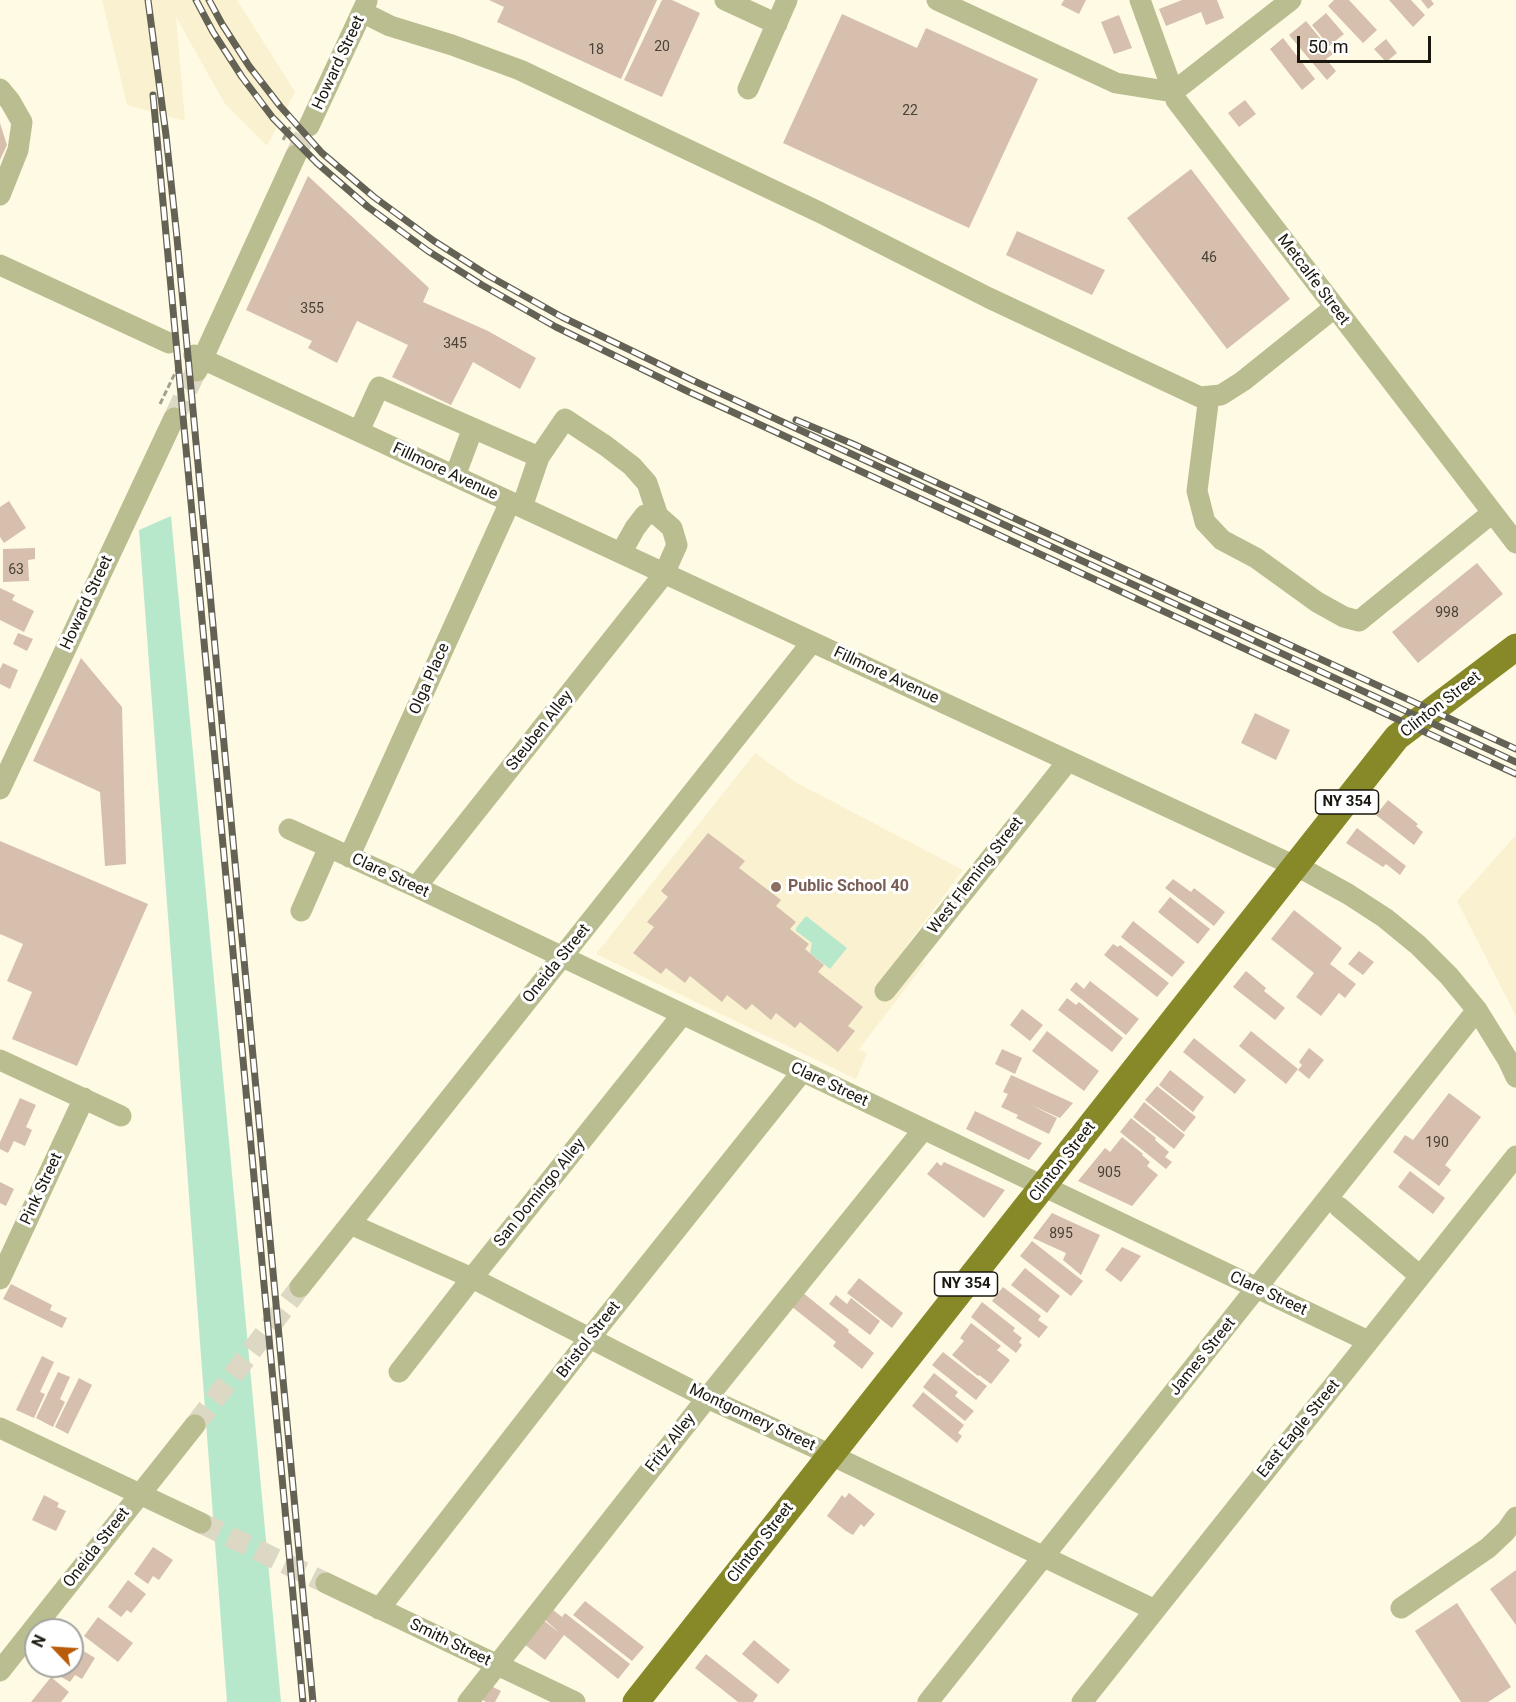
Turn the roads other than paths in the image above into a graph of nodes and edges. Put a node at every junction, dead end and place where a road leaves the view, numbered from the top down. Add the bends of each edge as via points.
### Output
1 (726, 0) edge
2 (787, 0) edge
3 (937, 0) edge
4 (1140, 0) edge
5 (1291, 0) edge
6 (365, 6) edge
7 (777, 24) junction
8 (0, 89) edge
9 (748, 90) dead end
10 (1173, 92) junction
11 (300, 125) tunnel mouth
12 (290, 148) tunnel mouth
13 (0, 195) edge
14 (0, 265) edge
15 (1334, 308) junction
16 (169, 343) dead end
17 (1209, 396) junction
18 (166, 415) tunnel mouth
19 (473, 428) junction
20 (359, 431) junction
21 (539, 457) junction
22 (455, 476) junction
23 (516, 505) junction
24 (1492, 513) junction
25 (658, 516) junction
26 (1516, 543) edge
27 (621, 554) junction
28 (664, 574) junction
29 (812, 642) junction
30 (1516, 647) edge
31 (1068, 761) junction
32 (0, 789) edge
33 (289, 829) dead end
34 (329, 847) junction
35 (349, 857) junction
36 (1297, 867) junction
37 (416, 887) junction
38 (301, 911) dead end
39 (562, 958) junction
40 (885, 991) dead end
41 (1477, 1010) junction
42 (682, 1015) junction
43 (0, 1060) edge
44 (802, 1072) junction
45 (1516, 1077) edge
46 (84, 1098) junction
47 (121, 1116) dead end
48 (923, 1130) junction
49 (1516, 1156) edge
50 (1043, 1187) junction
51 (1339, 1207) dead end
52 (350, 1224) junction
53 (1420, 1276) junction
54 (472, 1278) junction
55 (0, 1279) edge
56 (300, 1287) tunnel mouth
57 (1257, 1289) junction
58 (589, 1339) junction
59 (1368, 1341) junction
60 (399, 1372) dead end
61 (706, 1398) junction
62 (195, 1425) tunnel mouth
63 (0, 1428) edge
64 (831, 1455) junction
65 (140, 1494) junction
66 (1516, 1517) edge
67 (201, 1523) tunnel mouth
68 (1044, 1556) junction
69 (326, 1583) tunnel mouth
70 (1401, 1608) dead end
71 (379, 1609) junction
72 (1155, 1610) junction
73 (498, 1666) junction
74 (0, 1671) edge
75 (468, 1702) edge
76 (574, 1702) edge
77 (636, 1702) edge
78 (928, 1702) edge
79 (1082, 1702) edge

1 - 7 street
2 - 7 street
3 - 10 street via 1116,83
4 - 10 street, Metcalfe Street
5 - 10 street
6 - 11 street, Howard Street
6 - 17 street via 390,26 520,70 819,212 989,298 1200,397
7 - 9 street
8 - 13 street via 22,122 18,150
10 - 15 street, Metcalfe Street
12 - 20 street, Fillmore Avenue via 193,361
14 - 16 street
15 - 17 street via 1243,381 1221,395
15 - 24 street, Metcalfe Street
17 - 24 street via 1197,491 1205,522 1222,540 1344,617 1359,621
18 - 32 street, Howard Street
19 - 20 street via 379,387
19 - 21 street
19 - 22 street
20 - 22 street, Fillmore Avenue
21 - 23 street, Olga Place
21 - 25 street, Olga Place via 564,419 632,466 647,483
22 - 23 street, Fillmore Avenue
23 - 27 street, Fillmore Avenue
23 - 35 street, Olga Place
24 - 26 street, Metcalfe Street
25 - 27 street via 645,515
25 - 28 street, Steuben Alley via 672,528 677,545
27 - 28 street, Fillmore Avenue
28 - 29 street, Fillmore Avenue
28 - 37 street, Steuben Alley
29 - 31 street, Fillmore Avenue
29 - 39 street, Oneida Street
30 - 36 main road, Clinton Street / NY 354 via 1397,737
31 - 36 street, Fillmore Avenue
31 - 40 street, West Fleming Street
33 - 34 street, Clare Street
34 - 35 street, Clare Street
34 - 38 street
35 - 37 street, Clare Street
36 - 41 street, Fillmore Avenue via 1385,918 1449,976
36 - 50 main road, Clinton Street / NY 354
37 - 39 street, Clare Street
39 - 42 street, Clare Street
39 - 52 street, Oneida Street
41 - 45 street, Fillmore Avenue
41 - 57 street, James Street
42 - 44 street, Clare Street
42 - 54 street, San Domingo Alley
43 - 46 street
44 - 48 street, Clare Street
44 - 58 street, Bristol Street
46 - 47 street
46 - 55 street, Pink Street
48 - 50 street, Clare Street
48 - 61 street, Fritz Alley
49 - 53 street, East Eagle Street
50 - 57 street, Clare Street
50 - 64 main road, Clinton Street / NY 354
51 - 53 street
52 - 54 street, Montgomery Street
52 - 56 street, Oneida Street
53 - 59 street, East Eagle Street
54 - 58 street, Montgomery Street
54 - 60 street, San Domingo Alley
57 - 59 street, Clare Street
57 - 68 street, James Street
58 - 61 street, Montgomery Street
58 - 71 street, Bristol Street
59 - 72 street, East Eagle Street
61 - 64 street, Montgomery Street
61 - 73 street, Fritz Alley
62 - 65 street, Oneida Street
63 - 65 street
64 - 68 street, Montgomery Street
64 - 77 main road, Clinton Street / NY 354
65 - 67 street
65 - 74 street, Oneida Street
66 - 70 street via 1488,1548
68 - 72 street, Montgomery Street
68 - 78 street, James Street
69 - 71 street, Smith Street
71 - 73 street, Smith Street
72 - 79 street, East Eagle Street
73 - 75 street, Fritz Alley
73 - 76 street, Smith Street

